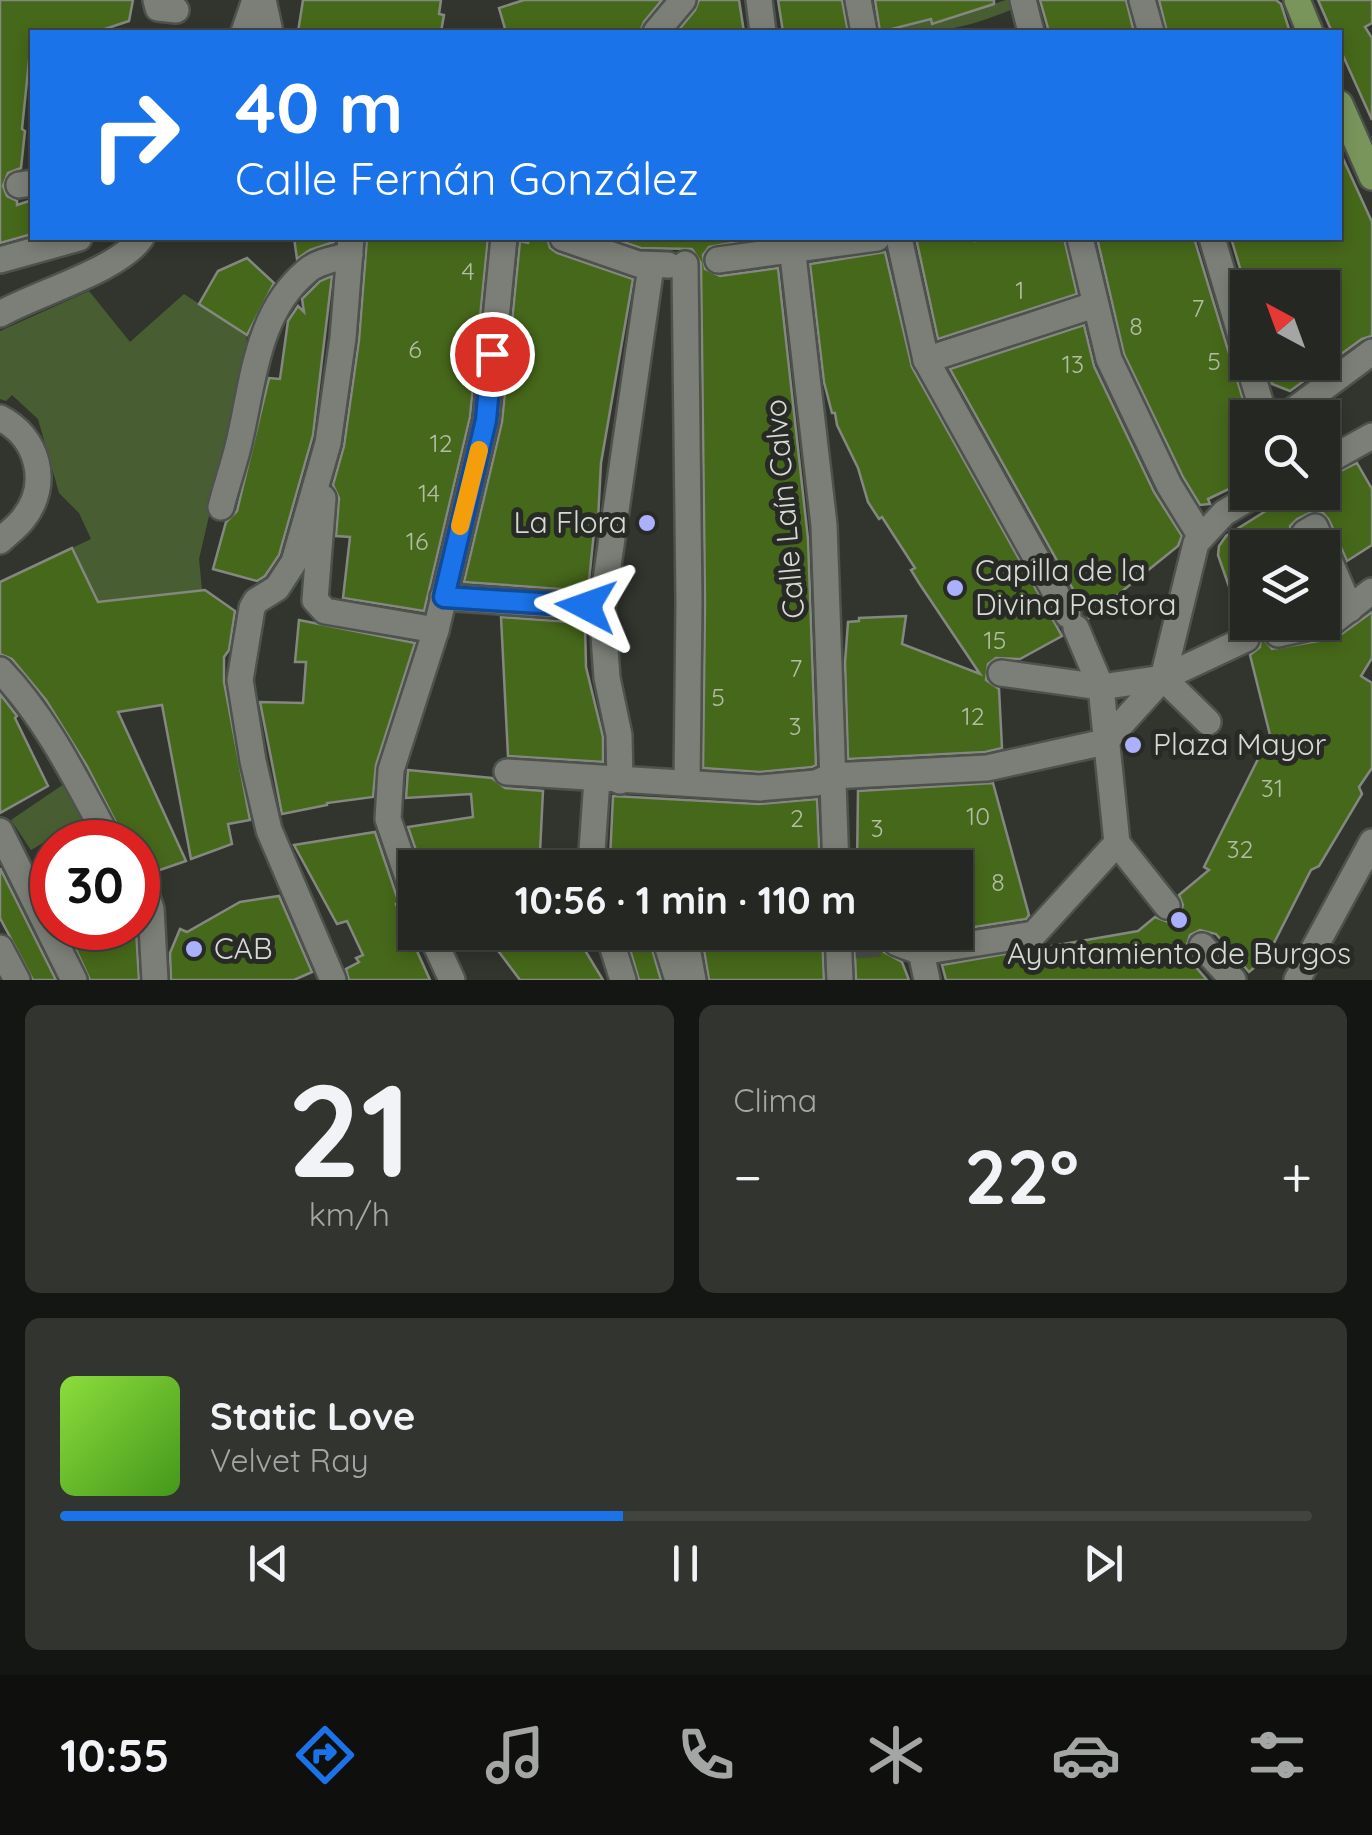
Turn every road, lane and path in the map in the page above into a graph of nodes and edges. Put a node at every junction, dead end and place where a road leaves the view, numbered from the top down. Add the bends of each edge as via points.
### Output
1 (254, 0) edge
2 (264, 0) edge
3 (683, 0) edge
4 (759, 0) edge
5 (858, 0) edge
6 (1023, 0) edge
7 (1142, 0) edge
8 (1296, 0) edge
9 (245, 30) edge
10 (270, 30) edge
11 (658, 30) edge
12 (764, 30) edge
13 (864, 30) edge
14 (1030, 30) edge
15 (1151, 30) edge
16 (1309, 30) edge
17 (1342, 108) edge
18 (1372, 176) edge
19 (72, 240) edge
20 (140, 240) edge
21 (504, 240) edge
22 (569, 240) edge
23 (849, 240) edge
24 (899, 240) edge
25 (1080, 240) edge
26 (1213, 240) edge
27 (792, 244) edge
28 (350, 246) edge
29 (0, 260) edge
30 (718, 260) dead end
31 (651, 266) junction
32 (1230, 300) edge
33 (1094, 305) junction
34 (0, 314) edge
35 (1372, 352) edge
36 (926, 360) junction
37 (1294, 400) edge
38 (0, 418) edge
39 (328, 443) junction
40 (1367, 448) edge
41 (1340, 458) edge
42 (221, 507) dead end
43 (1232, 510) edge
44 (1200, 540) junction
45 (0, 541) edge
46 (1340, 585) edge
47 (1372, 591) edge
48 (444, 597) junction
49 (602, 608) junction
50 (1350, 608) junction
51 (1340, 616) edge
52 (1246, 640) dead end
53 (435, 650) junction
54 (0, 670) edge
55 (1001, 673) dead end
56 (1163, 678) junction
57 (1101, 687) junction
58 (1208, 722) dead end
59 (1105, 742) junction
60 (507, 772) dead end
61 (832, 776) junction
62 (609, 780) junction
63 (687, 783) junction
64 (98, 820) edge
65 (2, 822) edge
66 (1117, 842) junction
67 (1372, 842) edge
68 (399, 850) edge
69 (592, 850) edge
70 (835, 850) edge
71 (30, 883) edge
72 (1167, 906) dead end
73 (1202, 946) dead end
74 (0, 948) edge
75 (60, 950) edge
76 (153, 950) edge
77 (614, 950) edge
78 (839, 950) edge
79 (923, 964) edge
80 (18, 980) edge
81 (74, 980) edge
82 (155, 980) edge
83 (333, 980) edge
84 (623, 980) edge
85 (840, 980) edge
86 (1233, 980) edge
87 (1296, 980) edge

1 - 9 street
2 - 10 street
3 - 11 street
4 - 12 street
5 - 13 street
6 - 14 street
7 - 15 street
8 - 16 main road
17 - 18 main road
19 - 29 street
20 - 34 street via 112,262
21 - 48 street via 486,420
22 - 31 street
23 - 27 street
24 - 36 street
25 - 33 street
26 - 32 street
27 - 30 street
27 - 61 street, Calle Laín Calvo via 824,525
28 - 39 street
28 - 42 street via 306,272 264,332
31 - 49 street
31 - 63 street via 688,264
33 - 36 street
33 - 44 street via 1110,359
35 - 37 street
36 - 57 street via 1072,622
38 - 45 street via 31,445 38,492
39 - 53 street via 315,600 326,611
39 - 83 street via 294,562 252,608 240,680 274,842
40 - 41 street
43 - 44 street
44 - 56 street
46 - 50 street
47 - 50 street
48 - 49 street
48 - 53 street
49 - 62 street via 619,735
50 - 51 street
52 - 56 street
53 - 68 street via 388,818
54 - 64 street via 48,729
55 - 57 street
56 - 57 street
56 - 58 street
56 - 59 street
57 - 59 street
59 - 61 street via 987,767
59 - 66 street
60 - 62 street
61 - 63 street via 760,788
61 - 70 street, Calle Laín Calvo
62 - 63 street
62 - 69 street
65 - 71 street
66 - 72 street
66 - 79 street via 1034,934
67 - 87 street
73 - 86 street
74 - 80 street
75 - 81 street
76 - 82 street
77 - 84 street
78 - 85 street

